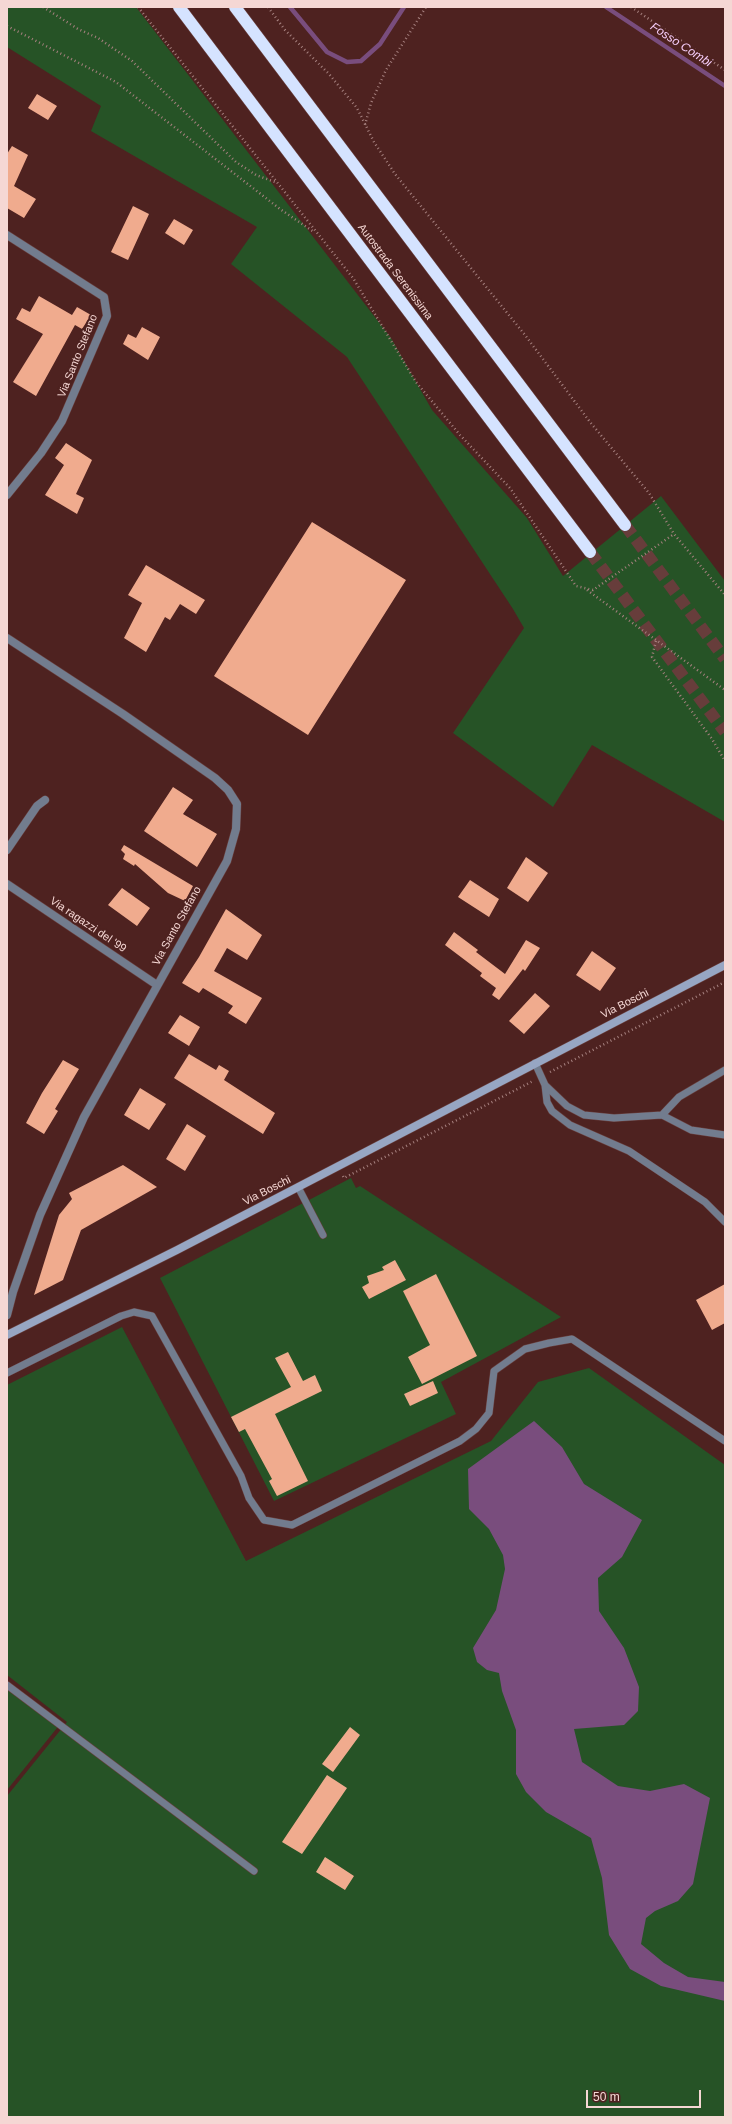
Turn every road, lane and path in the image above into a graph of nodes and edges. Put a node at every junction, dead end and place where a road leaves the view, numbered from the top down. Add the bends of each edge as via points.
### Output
1 (43, 7) edge
2 (138, 7) edge
3 (179, 7) edge
4 (235, 7) edge
5 (268, 7) edge
6 (426, 7) edge
7 (631, 7) edge
8 (7, 26) edge
9 (725, 70) edge
10 (365, 125) junction
11 (275, 182) junction
12 (316, 234) junction
13 (7, 235) edge
14 (7, 495) edge
15 (624, 526) tunnel mouth
16 (674, 534) junction
17 (590, 552) tunnel mouth
18 (587, 590) junction
19 (725, 595) edge
20 (7, 638) edge
21 (656, 641) junction
22 (725, 690) edge
23 (725, 761) edge
24 (45, 800) dead end
25 (7, 850) edge
26 (7, 884) edge
27 (725, 965) edge
28 (725, 982) edge
29 (157, 985) junction
30 (535, 1064) junction
31 (725, 1070) edge
32 (541, 1076) junction
33 (545, 1085) junction
34 (662, 1115) junction
35 (725, 1135) edge
36 (344, 1178) dead end
37 (298, 1187) junction
38 (725, 1222) edge
39 (323, 1235) dead end
40 (7, 1315) edge
41 (7, 1334) edge
42 (7, 1373) edge
43 (725, 1441) edge
44 (7, 1685) edge
45 (254, 1871) dead end

1 - 11 path via 98,38 132,61 236,162 256,175
2 - 11 path
3 - 17 highway, Autostrada Serenissima
4 - 15 highway
5 - 10 path via 284,30 330,74 357,108
6 - 10 path via 386,70 371,103
7 - 9 path
8 - 12 path via 116,82
10 - 16 path via 395,174 649,493
11 - 12 path
12 - 18 path via 353,278 416,382 460,436 510,488 576,586
13 - 14 street, Via Santo Stefano via 104,297 108,316 62,421 41,453
16 - 18 path via 593,590
16 - 19 path
18 - 21 path
20 - 29 street, Via Santo Stefano via 215,778 228,790 237,804 236,829 227,861
21 - 22 path
21 - 23 path via 652,657
24 - 25 street via 37,806
26 - 29 street, Via ragazzi del '99
27 - 30 main road, Via Boschi
28 - 32 path
29 - 40 street, Via Santo Stefano via 84,1117 40,1216
30 - 32 lane
30 - 37 main road, Via Boschi
31 - 34 lane via 679,1097
32 - 33 lane
32 - 36 path
33 - 34 lane via 567,1106 584,1115 614,1118
33 - 38 lane via 547,1102 552,1111 570,1125 629,1151 705,1202
34 - 35 lane via 691,1130
37 - 39 lane
37 - 41 main road, Via Boschi
42 - 43 lane via 121,1316 134,1312 152,1316 241,1476 249,1498 264,1520 292,1525 460,1441 476,1429 489,1413 494,1371 525,1349 549,1343 572,1339
44 - 45 lane

